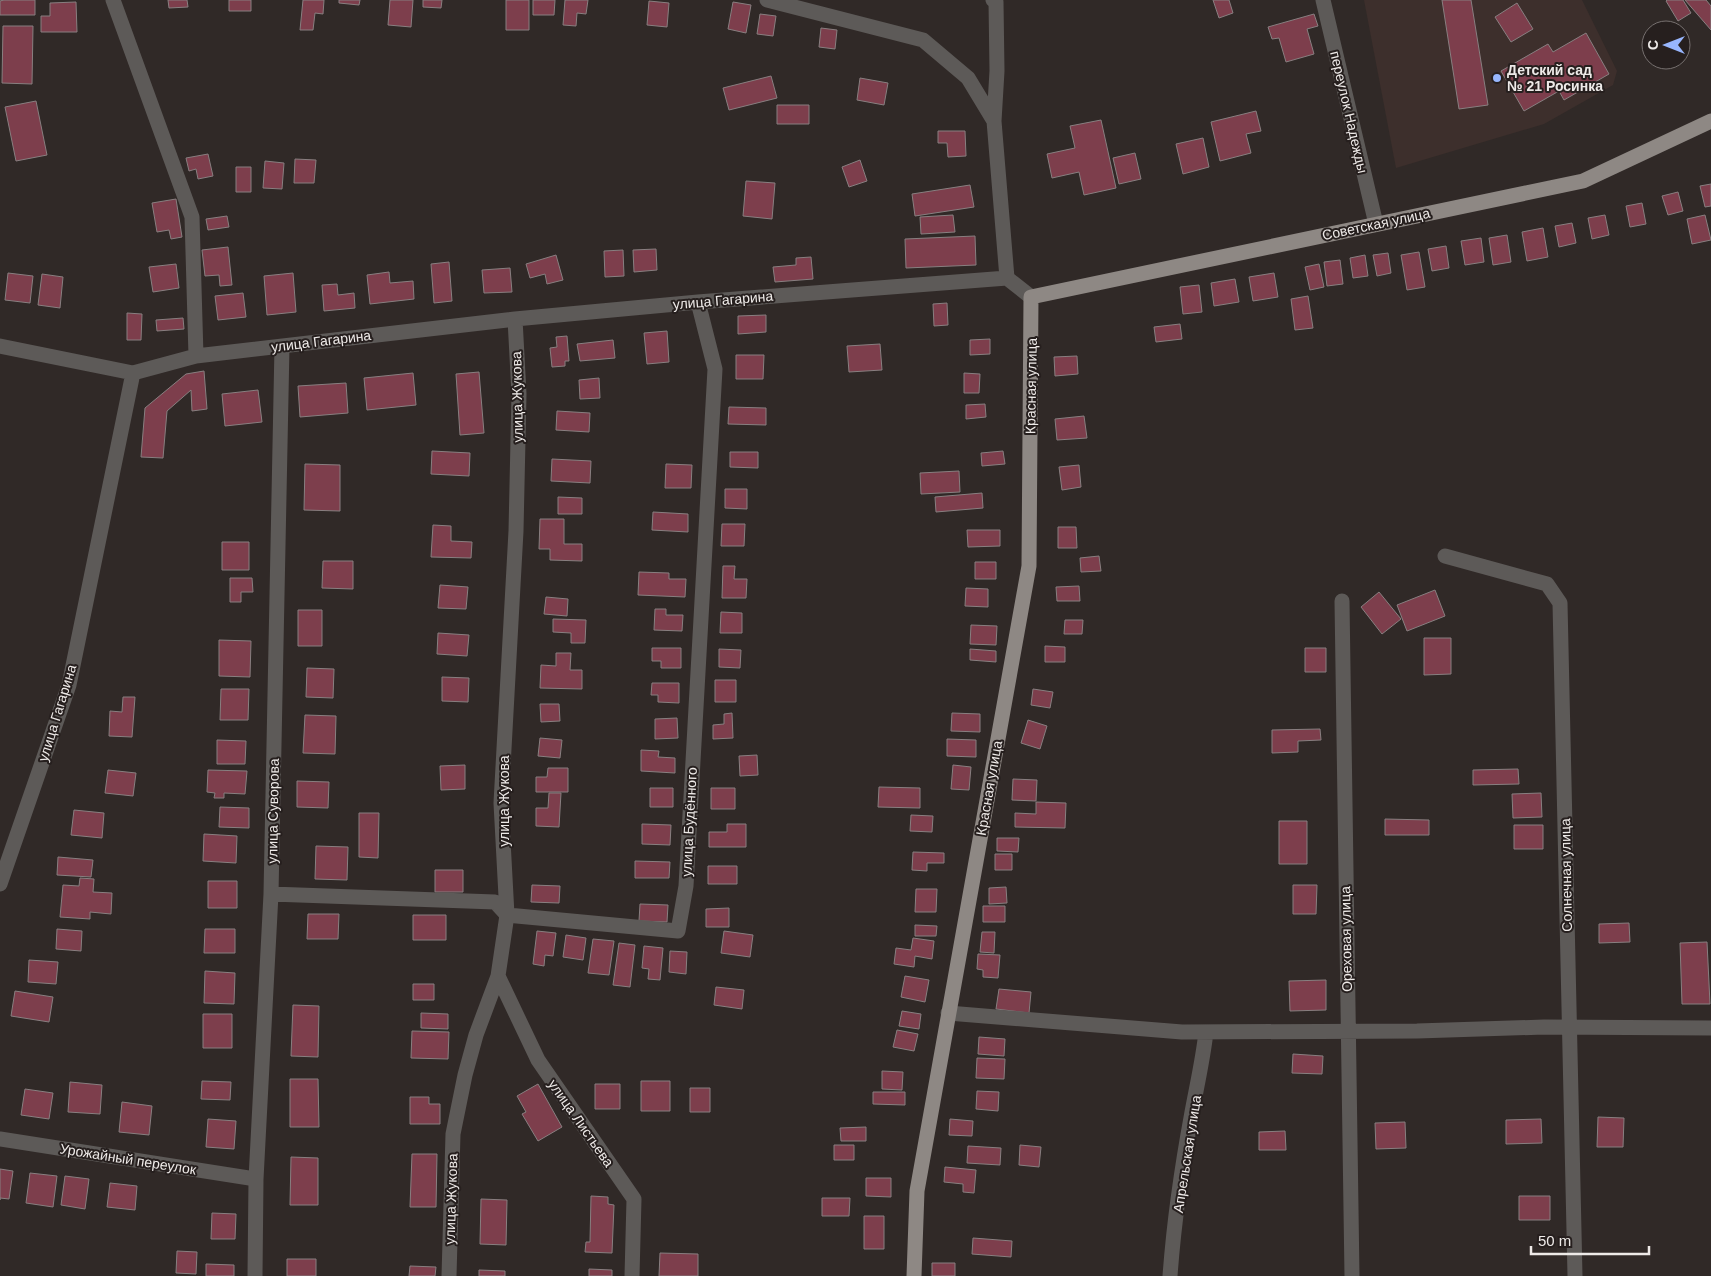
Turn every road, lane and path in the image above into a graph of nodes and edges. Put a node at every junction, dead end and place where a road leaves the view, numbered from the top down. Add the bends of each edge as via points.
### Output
1 (113, 0) edge
2 (767, 0) edge
3 (993, 0) edge
4 (1323, 0) edge
5 (994, 121) junction
6 (1711, 121) edge
7 (1376, 224) junction
8 (1007, 278) junction
9 (1032, 297) junction
10 (698, 302) junction
11 (515, 319) junction
12 (0, 346) edge
13 (282, 346) junction
14 (196, 356) junction
15 (133, 373) junction
16 (1445, 556) dead end
17 (1342, 601) dead end
18 (0, 884) edge
19 (271, 894) junction
20 (507, 915) junction
21 (498, 976) junction
22 (948, 1013) junction
23 (1570, 1028) junction
24 (1711, 1028) edge
25 (1348, 1031) junction
26 (1206, 1032) junction
27 (0, 1139) edge
28 (256, 1179) junction
29 (255, 1276) edge
30 (449, 1276) edge
31 (632, 1276) edge
32 (914, 1276) edge
33 (1170, 1276) edge
34 (1352, 1276) edge
35 (1575, 1276) edge

1 - 14 street via 192,217
2 - 5 street via 923,40 968,78
3 - 5 street via 996,2 997,71
4 - 7 street, переулок Надежды
5 - 8 street
6 - 7 main road, Советская улица via 1583,181
7 - 9 main road, Советская улица
8 - 9 street
8 - 10 street, улица Гагарина
9 - 22 main road, Красная улица via 1029,566
10 - 11 street, улица Гагарина
10 - 20 street, улица Будённого via 715,369 686,886 678,931
11 - 13 street, улица Гагарина
11 - 20 street, улица Жукова via 519,394 516,531 502,803
12 - 15 street
13 - 14 street, улица Гагарина
13 - 19 street, улица Суворова
14 - 15 street, улица Гагарина
15 - 18 street, улица Гагарина via 69,685
16 - 23 street, Солнечная улица via 1547,584 1560,603
17 - 25 street, Ореховая улица
19 - 20 street, улица Будённого via 495,902
19 - 28 street, улица Суворова
20 - 21 street, улица Жукова
21 - 30 street, улица Жукова via 476,1035 453,1134
21 - 31 street, улица Листьева via 538,1060 634,1199
22 - 26 street
22 - 32 main road, Красная улица via 916,1191
23 - 24 street
23 - 25 street
23 - 35 street, Солнечная улица
25 - 26 street
25 - 34 street, Ореховая улица
26 - 33 street, Апрельская улица
27 - 28 street, Урожайный переулок
28 - 29 street, улица Суворова

